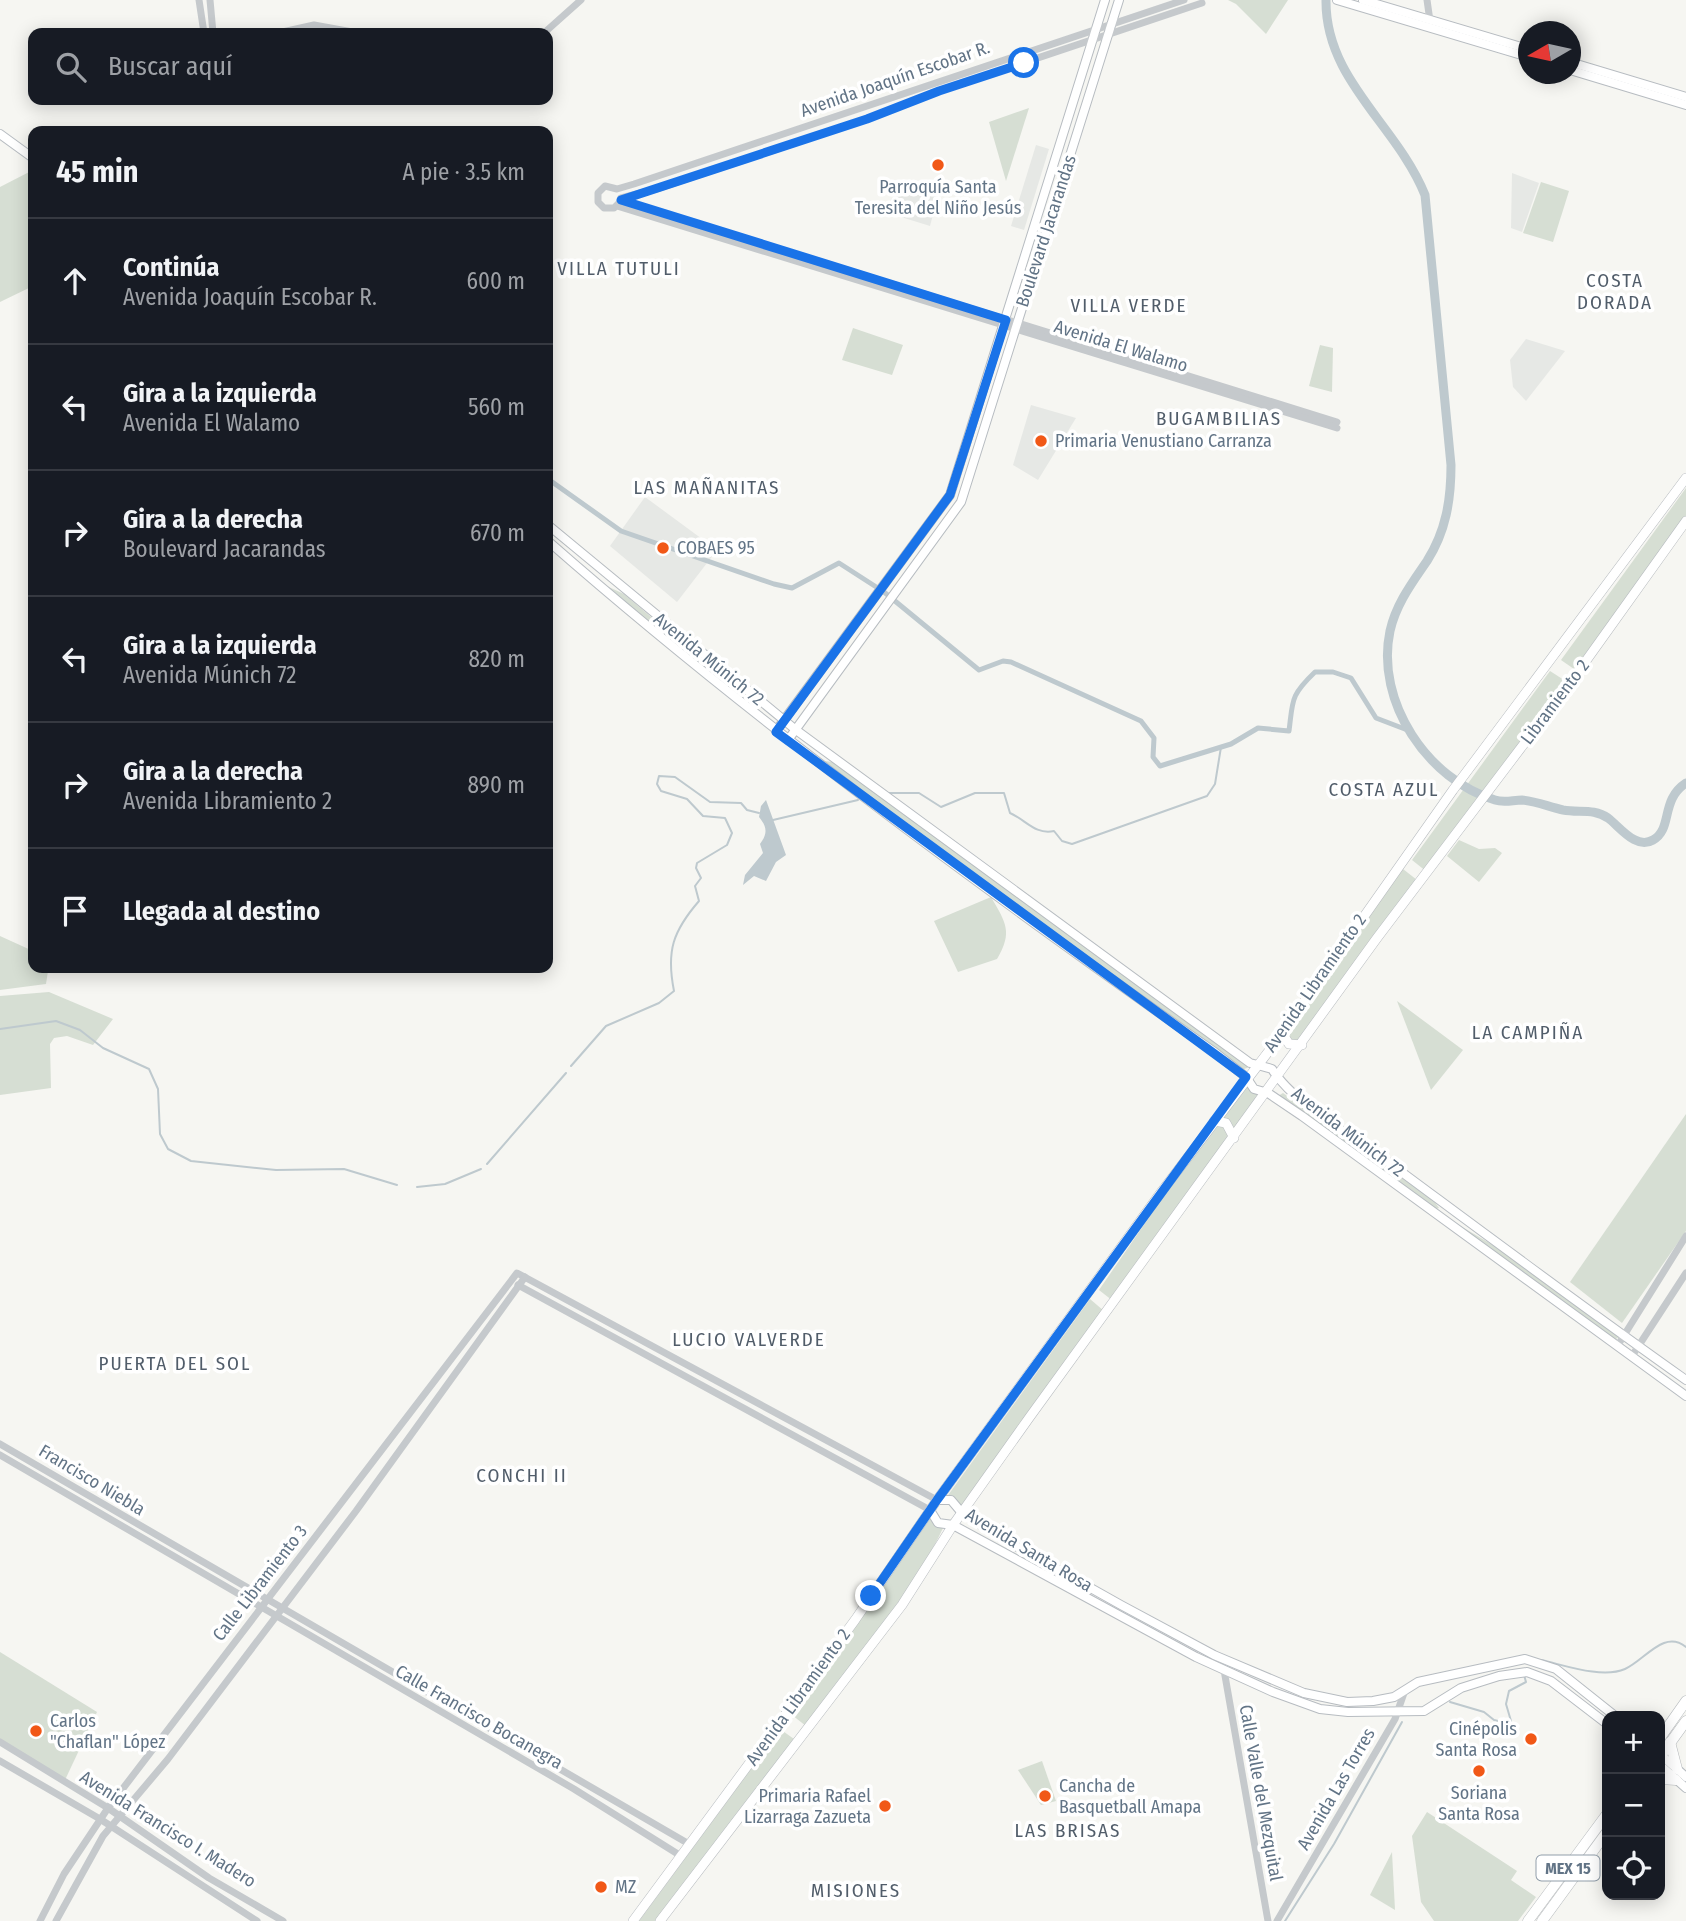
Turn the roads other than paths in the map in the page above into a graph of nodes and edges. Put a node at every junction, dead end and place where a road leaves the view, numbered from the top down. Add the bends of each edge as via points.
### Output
1 (200, 0) edge
2 (210, 0) edge
3 (581, 0) edge
4 (1105, 0) edge
5 (1119, 0) edge
6 (1184, 0) edge
7 (1198, 0) edge
8 (1336, 0) edge
9 (1363, 0) edge
10 (1427, 0) edge
11 (1430, 21) junction
12 (1112, 23) junction
13 (203, 28) edge
14 (213, 28) edge
15 (300, 28) edge
16 (330, 28) edge
17 (550, 28) edge
18 (1097, 28) junction
19 (1108, 34) junction
20 (1093, 39) junction
21 (1518, 46) edge
22 (1518, 54) edge
23 (1581, 65) edge
24 (1581, 73) edge
25 (1686, 97) edge
26 (1686, 105) edge
27 (0, 134) edge
28 (28, 154) edge
29 (617, 188) junction
30 (619, 201) junction
31 (1004, 324) junction
32 (1015, 327) junction
33 (1337, 425) dead end
34 (1686, 478) edge
35 (1686, 521) edge
36 (553, 530) edge
37 (553, 546) edge
38 (784, 720) junction
39 (796, 730) junction
40 (776, 732) junction
41 (788, 740) junction
42 (1452, 790) joint
43 (886, 796) junction
44 (901, 808) junction
45 (881, 810) junction
46 (1421, 881) joint
47 (1282, 1033) junction
48 (1302, 1045) junction
49 (1256, 1065) junction
50 (1246, 1077) junction
51 (1277, 1079) junction
52 (1268, 1093) junction
53 (1214, 1121) junction
54 (1234, 1138) junction
55 (1686, 1236) edge
56 (1686, 1273) edge
57 (521, 1275) junction
58 (511, 1281) junction
59 (520, 1286) junction
60 (1625, 1336) junction
61 (1618, 1345) junction
62 (1640, 1347) junction
63 (1632, 1356) junction
64 (1686, 1380) edge
65 (1686, 1396) edge
66 (0, 1444) edge
67 (0, 1455) edge
68 (937, 1500) junction
69 (930, 1510) junction
70 (962, 1513) junction
71 (953, 1525) junction
72 (268, 1599) junction
73 (261, 1607) junction
74 (282, 1608) junction
75 (274, 1616) junction
76 (1224, 1670) junction
77 (1438, 1679) junction
78 (1405, 1690) junction
79 (196, 1692) junction
80 (1448, 1696) junction
81 (1686, 1701) edge
82 (210, 1704) junction
83 (1399, 1709) junction
84 (1609, 1711) edge
85 (1602, 1720) edge
86 (1686, 1721) edge
87 (1665, 1740) edge
88 (0, 1742) edge
89 (0, 1761) edge
90 (1665, 1762) edge
91 (1680, 1775) edge
92 (1686, 1788) edge
93 (108, 1808) junction
94 (119, 1817) junction
95 (100, 1819) junction
96 (1602, 1821) edge
97 (111, 1826) junction
98 (1603, 1837) edge
99 (690, 1844) junction
100 (681, 1856) junction
101 (40, 1921) edge
102 (56, 1921) edge
103 (257, 1921) edge
104 (283, 1921) edge
105 (633, 1921) edge
106 (660, 1921) edge
107 (1268, 1921) edge
108 (1278, 1921) edge
109 (1528, 1921) edge
110 (1542, 1921) edge

1 - 13 street
2 - 14 street
3 - 17 street
4 - 18 main road, Boulevard Jacarandas
5 - 12 main road, Boulevard Jacarandas
6 - 12 street, Avenida Joaquín Escobar R.
7 - 19 street, Avenida Joaquín Escobar R. via 1202,3
8 - 22 main road
9 - 11 main road
10 - 11 street
11 - 21 main road
12 - 18 street, Avenida Joaquín Escobar R.
12 - 19 main road, Boulevard Jacarandas
15 - 16 street
18 - 20 main road, Boulevard Jacarandas
18 - 29 street, Avenida Joaquín Escobar R.
19 - 20 street, Avenida Joaquín Escobar R.
19 - 32 main road, Boulevard Jacarandas
20 - 30 street, Avenida Joaquín Escobar R.
20 - 31 main road, Boulevard Jacarandas
23 - 25 main road
24 - 26 main road
27 - 28 main road
29 - 30 street
29 - 30 street, Avenida Joaquín Escobar R. via 605,186 597,199 604,208
30 - 31 street, Avenida El Walamo
31 - 32 street, Avenida El Walamo
31 - 38 main road, Boulevard Jacarandas via 950,495
32 - 33 street, Avenida El Walamo
32 - 39 main road, Boulevard Jacarandas via 961,502
34 - 42 main road, Libramiento 2
35 - 46 main road, Libramiento 2
36 - 38 main road, Avenida Múnich 72
37 - 40 main road, Avenida Múnich 72
38 - 39 main road, Avenida Múnich 72
38 - 40 main road, Boulevard Jacarandas
39 - 41 main road, Boulevard Jacarandas
39 - 43 main road, Avenida Múnich 72
40 - 41 main road, Avenida Múnich 72
41 - 45 main road, Avenida Múnich 72
42 - 47 main road, Avenida Libramiento 2
43 - 44 main road, Avenida Múnich 72
43 - 45 main road
44 - 45 main road
44 - 49 main road, Avenida Múnich 72
45 - 50 main road, Avenida Múnich 72
46 - 48 main road, Avenida Libramiento 2
47 - 48 main road via 1289,1044
47 - 49 main road, Avenida Libramiento 2
48 - 51 main road, Avenida Libramiento 2
49 - 50 main road, Avenida Libramiento 2
49 - 51 main road, Avenida Múnich 72 via 1272,1069
50 - 52 main road, Avenida Múnich 72 via 1254,1089
50 - 53 main road, Avenida Libramiento 2
51 - 52 main road, Avenida Libramiento 2
51 - 60 main road, Avenida Múnich 72
52 - 54 main road, Avenida Libramiento 2
52 - 61 main road, Avenida Múnich 72
53 - 54 main road via 1226,1123
53 - 68 main road, Avenida Libramiento 2
54 - 70 main road, Avenida Libramiento 2
55 - 60 street
56 - 62 street
57 - 58 street, Calle Libramiento 3
57 - 59 street, Calle Libramiento 3
57 - 68 street, Avenida Santa Rosa
58 - 59 street, Avenida Santa Rosa
58 - 72 street, Calle Libramiento 3
59 - 69 street, Avenida Santa Rosa
59 - 74 street, Calle Libramiento 3
60 - 61 street
60 - 62 main road, Avenida Múnich 72
61 - 63 main road, Avenida Múnich 72
62 - 63 street
62 - 64 main road, Avenida Múnich 72
63 - 65 main road, Avenida Múnich 72
66 - 72 street, Francisco Niebla
67 - 73 street, Francisco Niebla
68 - 69 main road, Avenida Libramiento 2
68 - 70 main road, Avenida Santa Rosa via 950,1500
69 - 71 main road, Avenida Santa Rosa via 938,1523
69 - 99 main road, Avenida Libramiento 2
70 - 71 main road, Avenida Libramiento 2
70 - 78 main road, Avenida Santa Rosa via 1214,1655 1291,1688 1336,1701 1360,1702
71 - 76 main road, Avenida Santa Rosa
71 - 106 main road, Avenida Libramiento 2 via 902,1605
72 - 73 street, Calle Libramiento 3
72 - 74 street, Calle Francisco Bocanegra
73 - 75 street, Calle Francisco Bocanegra
73 - 79 street, Calle Libramiento 3
74 - 75 street, Calle Libramiento 3
74 - 99 street, Calle Francisco Bocanegra
75 - 82 street, Calle Libramiento 3
75 - 100 street, Calle Francisco Bocanegra
76 - 83 main road, Avenida Santa Rosa via 1320,1709
76 - 107 street, Calle Valle del Mezquital
77 - 78 main road, Avenida Santa Rosa
77 - 80 main road
77 - 84 main road, Avenida Santa Rosa via 1504,1661 1533,1660 1556,1669
78 - 83 street
79 - 82 street
79 - 93 street, Calle Libramiento 3
80 - 83 main road, Avenida Santa Rosa via 1424,1711
80 - 85 main road, Avenida Santa Rosa via 1499,1676 1527,1672 1550,1681
81 - 87 highway
82 - 94 street, Calle Libramiento 3
83 - 108 street, Avenida Las Torres
86 - 87 highway
87 - 91 highway
88 - 93 street, Avenida Francisco I. Madero
89 - 95 street, Avenida Francisco I. Madero
90 - 91 main road
91 - 92 main road
93 - 94 street, Avenida Francisco I. Madero
93 - 95 street, Calle Libramiento 3
94 - 97 street, Calle Libramiento 3
94 - 104 street, Avenida Francisco I. Madero
95 - 97 street, Avenida Francisco I. Madero
95 - 101 street, Calle Libramiento 3
96 - 109 highway, MEX 15
97 - 102 street, Calle Libramiento 3
97 - 103 street, Avenida Francisco I. Madero
98 - 110 highway, MEX 15
99 - 100 main road, Avenida Libramiento 2
100 - 105 main road, Avenida Libramiento 2

